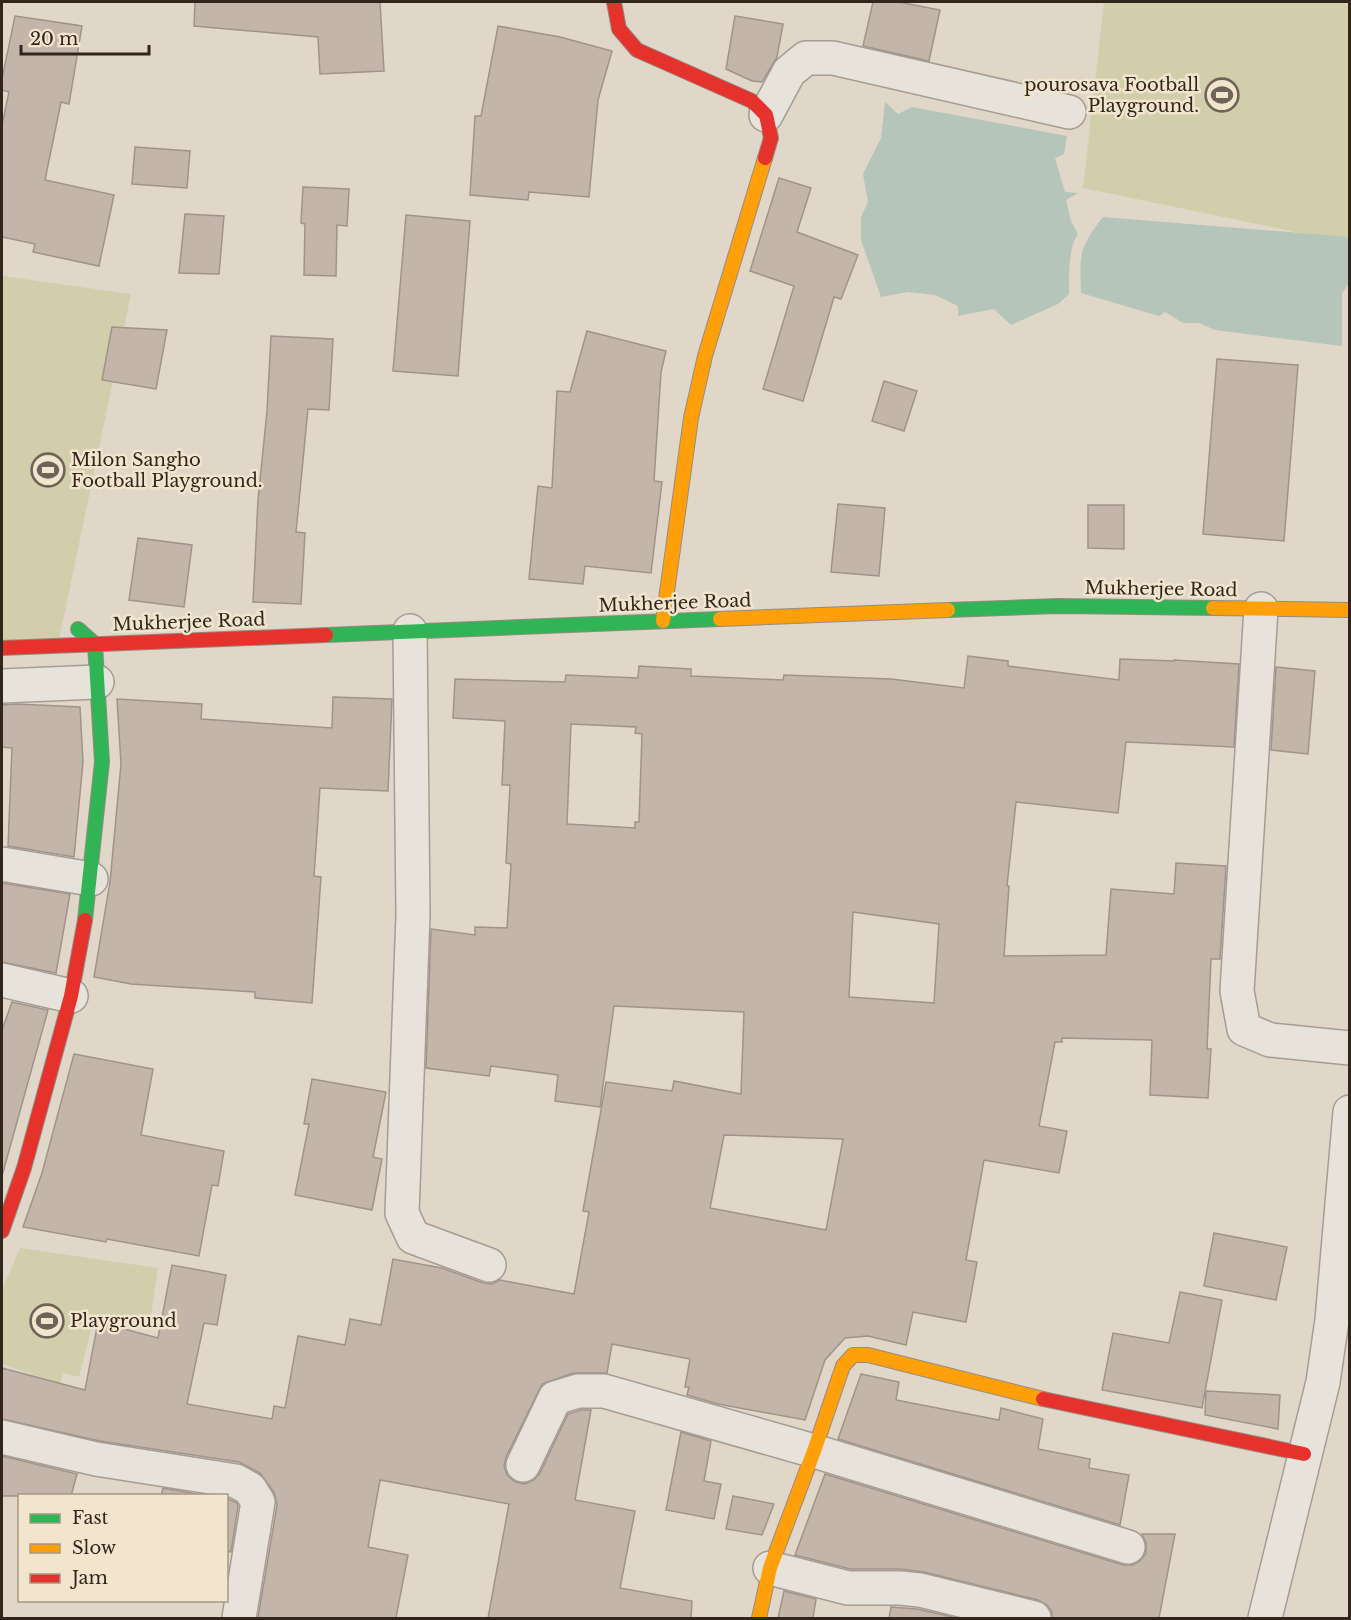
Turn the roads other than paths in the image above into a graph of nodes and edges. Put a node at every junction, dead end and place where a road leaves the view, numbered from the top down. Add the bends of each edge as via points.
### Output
1 (614, 2) edge
2 (1069, 112) dead end
3 (766, 115) junction
4 (1261, 609) junction
5 (1350, 610) edge
6 (663, 621) junction
7 (62, 625) dead end
8 (410, 631) junction
9 (94, 644) junction
10 (2, 648) edge
11 (97, 682) junction
12 (2, 686) edge
13 (2, 864) edge
14 (91, 879) junction
15 (2, 980) edge
16 (71, 996) junction
17 (1350, 1048) edge
18 (1350, 1112) edge
19 (3, 1220) edge
20 (489, 1265) dead end
21 (2, 1437) edge
22 (814, 1450) junction
23 (1304, 1454) junction
24 (523, 1465) dead end
25 (1128, 1547) dead end
26 (770, 1568) junction
27 (239, 1618) edge
28 (759, 1618) edge
29 (1034, 1618) edge
30 (1265, 1618) edge

1 - 3 street via 622,36 637,50 752,101
2 - 3 street via 832,58 806,58 789,72
3 - 6 street via 771,138 705,356 691,417
4 - 5 street, Mukherjee Road
4 - 6 street, Mukherjee Road via 1058,606
4 - 17 street via 1237,991 1244,1029 1270,1040
6 - 8 street, Mukherjee Road
7 - 9 street via 83,632
8 - 9 street, Mukherjee Road
8 - 20 street via 413,915 402,1213 413,1238
9 - 10 street, Mukherjee Road
9 - 11 street
11 - 12 street
11 - 14 street via 102,762
13 - 14 street
14 - 16 street
15 - 16 street
16 - 19 street via 24,1168
18 - 23 street via 1332,1320 1323,1382
21 - 27 street via 96,1459 236,1482 250,1489 258,1502
22 - 23 street via 843,1366 853,1355 868,1355 1080,1408
22 - 24 street via 603,1391 578,1391 555,1398
22 - 25 street
22 - 26 street
23 - 30 street
26 - 28 street
26 - 29 street via 848,1588 920,1590

